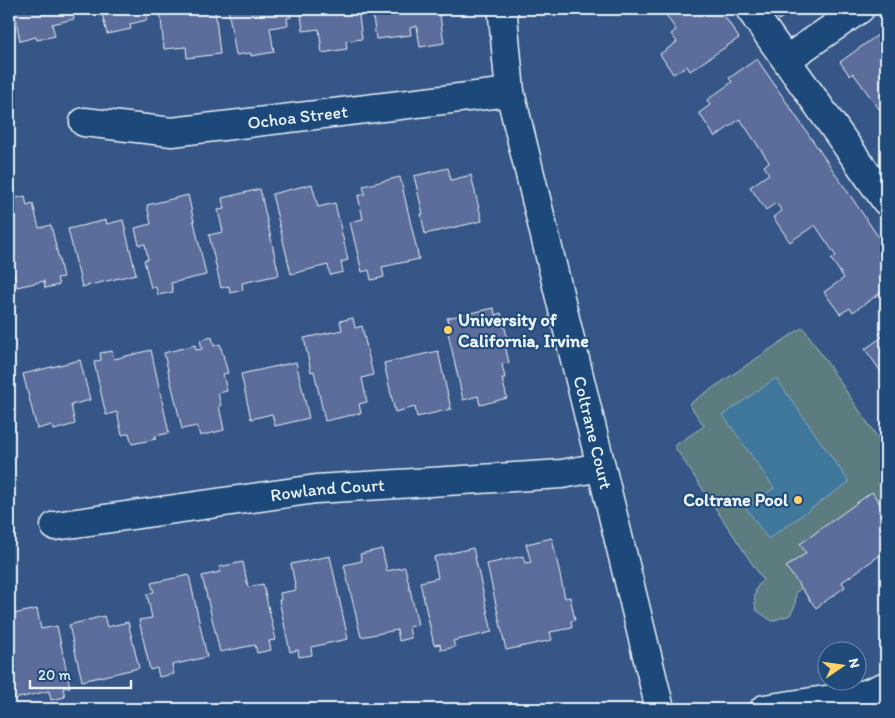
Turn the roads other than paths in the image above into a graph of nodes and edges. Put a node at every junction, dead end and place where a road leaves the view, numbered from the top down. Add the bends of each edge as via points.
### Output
1 (504, 9) edge
2 (750, 9) edge
3 (860, 9) edge
4 (787, 59) junction
5 (510, 92) junction
6 (84, 122) dead end
7 (886, 201) edge
8 (601, 467) junction
9 (55, 526) dead end
10 (886, 686) edge
11 (660, 709) edge
12 (764, 709) edge

1 - 5 street, Coltrane Court
2 - 4 street
3 - 4 street
4 - 7 street
5 - 6 street, Ochoa Street via 172,132
5 - 8 street, Coltrane Court
8 - 9 street, Rowland Court via 562,474 316,489
8 - 11 street, Coltrane Court
10 - 12 street via 866,694

